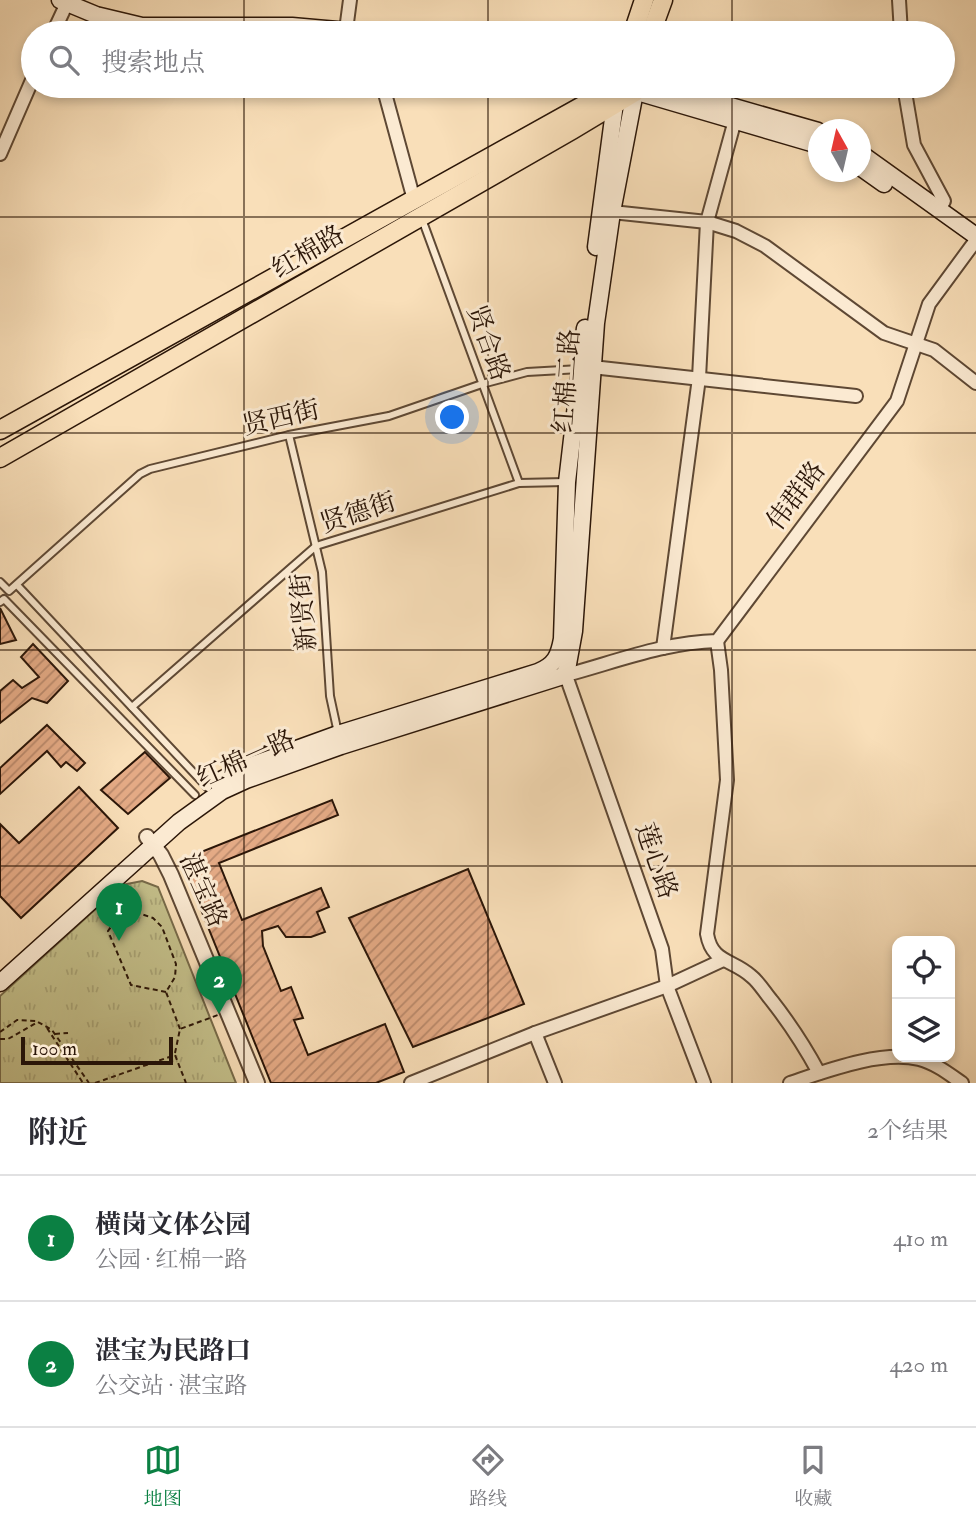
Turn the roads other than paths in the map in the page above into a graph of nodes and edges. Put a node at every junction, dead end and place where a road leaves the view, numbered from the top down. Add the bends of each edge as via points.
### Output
1 (350, 0) edge
2 (644, 0) edge
3 (663, 0) edge
4 (899, 0) edge
5 (63, 1) edge
6 (57, 21) edge
7 (121, 21) edge
8 (347, 21) edge
9 (637, 21) edge
10 (655, 21) edge
11 (900, 21) edge
12 (24, 98) edge
13 (386, 98) edge
14 (601, 98) edge
15 (604, 98) edge
16 (615, 98) edge
17 (634, 98) edge
18 (665, 98) edge
19 (703, 98) edge
20 (906, 98) edge
21 (735, 120) junction
22 (808, 128) edge
23 (808, 142) edge
24 (0, 154) edge
25 (871, 161) edge
26 (871, 174) edge
27 (414, 200) junction
28 (939, 209) junction
29 (612, 212) junction
30 (422, 216) junction
31 (707, 222) junction
32 (975, 243) edge
33 (917, 342) junction
34 (586, 368) junction
35 (699, 379) junction
36 (976, 383) edge
37 (482, 384) junction
38 (856, 396) dead end
39 (0, 429) edge
40 (289, 435) junction
41 (0, 458) edge
42 (567, 482) junction
43 (519, 483) junction
44 (316, 546) junction
45 (0, 582) edge
46 (17, 585) junction
47 (9, 591) junction
48 (0, 599) edge
49 (717, 641) junction
50 (663, 648) junction
51 (559, 656) junction
52 (566, 675) junction
53 (132, 707) junction
54 (340, 740) junction
55 (201, 792) junction
56 (151, 841) junction
57 (723, 960) junction
58 (0, 969) edge
59 (0, 983) edge
60 (667, 986) junction
61 (535, 1033) junction
62 (819, 1073) junction
63 (257, 1083) edge
64 (412, 1083) edge
65 (555, 1083) edge
66 (704, 1083) edge
67 (790, 1083) edge
68 (962, 1083) edge

1 - 8 street
2 - 9 main road
3 - 10 main road
4 - 11 street
5 - 6 street
5 - 7 main road
12 - 24 street
13 - 27 street
14 - 27 main road, 红棉路
15 - 30 main road, 红棉路
16 - 34 main road, 红棉二路
17 - 29 main road, 红棉二路
18 - 21 main road
19 - 22 main road
20 - 28 street via 914,145 944,201
21 - 23 main road
21 - 31 street
25 - 28 main road
26 - 32 main road
27 - 39 main road, 红棉路
28 - 32 main road
29 - 31 street
29 - 34 main road, 红棉二路
30 - 37 lane, 贤合路
30 - 41 main road, 红棉路
31 - 33 street via 765,246 884,333
31 - 35 street
32 - 33 street, 伟群路 via 929,304
33 - 36 street via 948,359
33 - 49 street, 伟群路 via 897,401
34 - 35 street
34 - 37 lane, 贤西街 via 527,372
34 - 42 main road, 红棉二路
34 - 52 main road, 红棉二路 via 574,631
35 - 38 street
35 - 50 street
37 - 40 lane, 贤西街 via 389,416
37 - 43 lane, 贤合路
40 - 44 lane, 新贤街
40 - 46 lane, 贤西街 via 140,474
42 - 43 lane, 贤德街
42 - 51 main road, 红棉二路
43 - 44 lane, 贤德街
44 - 53 lane, 贤德街
44 - 54 lane, 新贤街 via 331,696
45 - 47 lane
46 - 47 lane, 贤西街
46 - 53 lane
47 - 48 lane, 贤西街
48 - 55 lane
49 - 50 street
49 - 57 street via 727,780 707,934 709,947
50 - 52 street
51 - 52 street, 莲心路
51 - 54 main road, 红棉一路 via 538,672
52 - 54 main road, 红棉一路
52 - 60 street, 莲心路 via 662,949
53 - 55 lane
54 - 55 main road, 红棉一路 via 244,768
54 - 56 main road, 红棉一路 via 222,791
55 - 56 main road, 红棉一路
56 - 58 main road, 红棉一路
56 - 59 main road, 红棉一路
56 - 63 street, 湛宝路 via 171,874
57 - 60 street
57 - 62 street via 753,976 800,1036
60 - 61 street
60 - 66 street, 莲心路
61 - 64 street
61 - 65 street
62 - 67 street
62 - 68 street via 897,1057 931,1063

